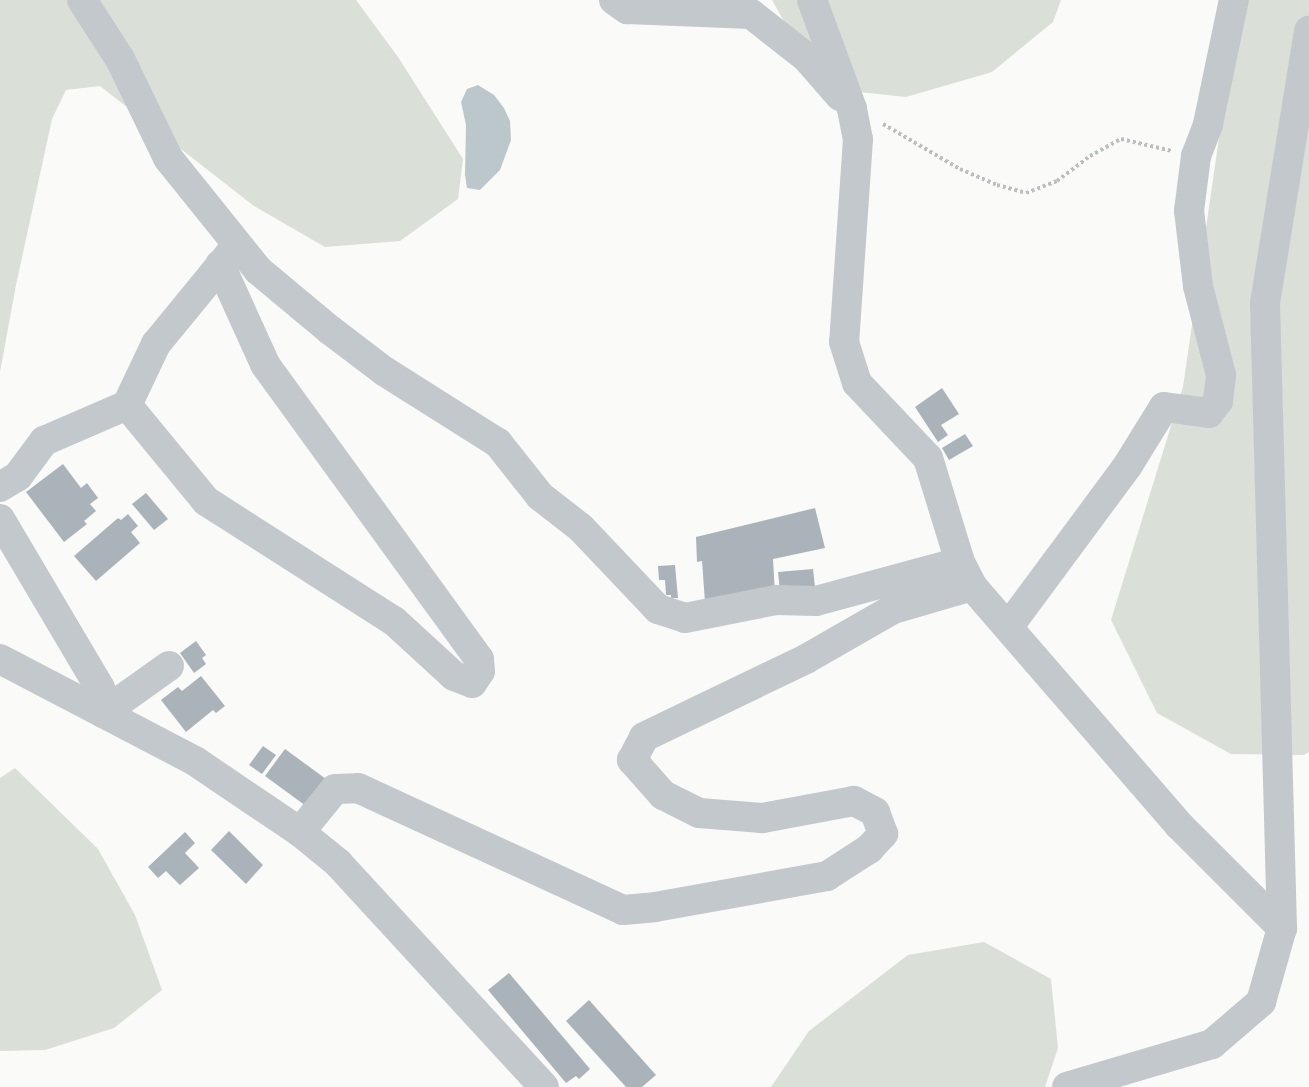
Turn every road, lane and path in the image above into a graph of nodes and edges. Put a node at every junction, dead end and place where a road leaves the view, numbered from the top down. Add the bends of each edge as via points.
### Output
1 (82, 0) edge
2 (614, 0) edge
3 (812, 0) edge
4 (1234, 0) edge
5 (1309, 31) edge
6 (852, 109) junction
7 (1196, 156) junction
8 (229, 255) junction
9 (127, 405) junction
10 (0, 487) edge
11 (0, 519) edge
12 (966, 574) junction
13 (1009, 626) junction
14 (0, 659) edge
15 (169, 666) dead end
16 (103, 713) junction
17 (300, 832) junction
18 (1282, 928) junction
19 (544, 1087) edge
20 (1067, 1087) edge

1 - 8 street via 120,59 168,158
2 - 6 street via 627,9 751,14 806,57
3 - 6 street
4 - 7 street via 1208,124
5 - 18 street via 1265,303
6 - 7 path via 960,169 1026,193 1057,181 1121,139
6 - 12 street via 858,139 844,342 858,383 928,458
7 - 13 street via 1189,211 1198,286 1221,375 1218,401 1209,413 1164,407 1128,465
8 - 9 street via 156,344
8 - 9 street via 265,364 480,659 480,671 472,683 454,676 394,621 206,501
8 - 12 street via 258,270 384,371 498,443 540,496 581,528 658,609 686,618 776,600 816,602
9 - 10 street via 44,441 18,476
11 - 16 street via 100,688
12 - 13 street
12 - 17 street via 893,609 806,659 644,737 632,760 663,795 699,813 762,818 854,801 875,812 883,834 869,849 827,876 655,908 623,910 358,788 335,789
13 - 18 street via 1179,825
14 - 16 street
15 - 16 street
16 - 17 street via 195,761
17 - 19 street via 338,863
18 - 20 street via 1261,1002 1212,1044

